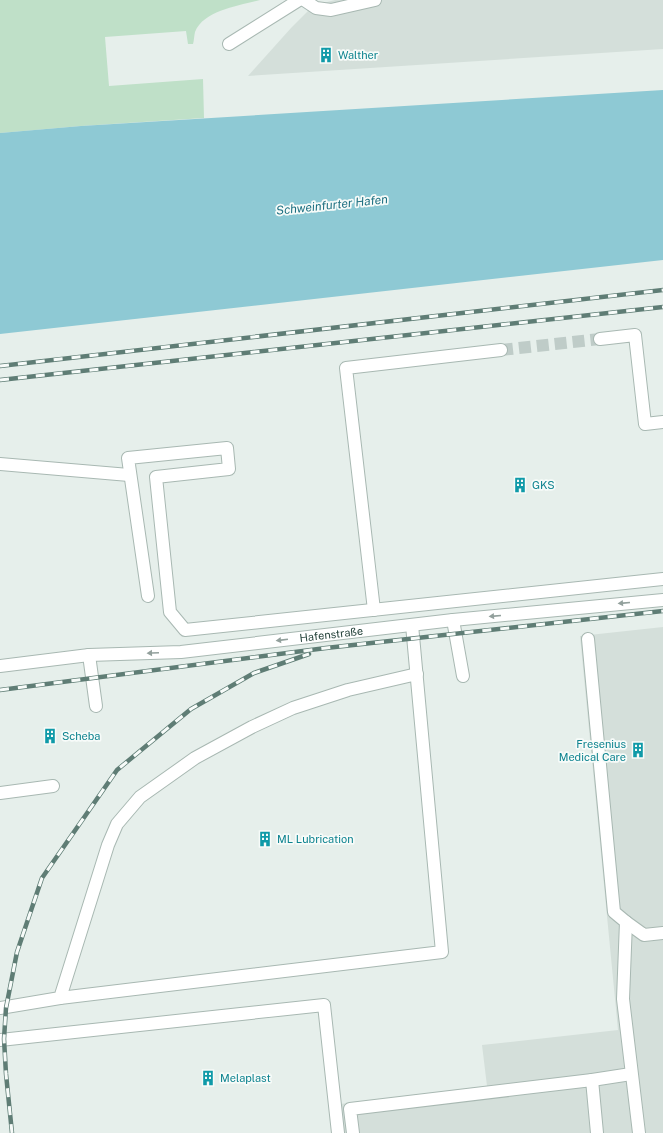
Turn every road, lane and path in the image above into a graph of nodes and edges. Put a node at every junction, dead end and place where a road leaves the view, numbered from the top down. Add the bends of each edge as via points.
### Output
1 (299, 0) edge
2 (304, 0) edge
3 (375, 0) edge
4 (230, 44) dead end
5 (600, 339) tunnel mouth
6 (501, 350) tunnel mouth
7 (663, 422) edge
8 (0, 464) edge
9 (130, 475) junction
10 (663, 579) edge
11 (148, 596) dead end
12 (663, 600) edge
13 (374, 610) junction
14 (453, 620) junction
15 (412, 625) junction
16 (588, 639) dead end
17 (89, 655) junction
18 (0, 666) edge
19 (417, 674) junction
20 (463, 676) dead end
21 (96, 706) dead end
22 (52, 786) dead end
23 (0, 793) edge
24 (626, 922) junction
25 (663, 933) edge
26 (60, 998) junction
27 (0, 1008) edge
28 (0, 1040) edge
29 (631, 1074) junction
30 (592, 1080) junction
31 (338, 1133) edge
32 (353, 1133) edge
33 (598, 1133) edge
34 (639, 1133) edge

1 - 4 street
2 - 3 street via 316,8 331,10
5 - 7 street via 635,335 645,424
6 - 13 street via 346,368
8 - 9 street
9 - 11 street
9 - 13 street via 128,458 227,448 229,469 156,477 170,612 184,630
10 - 13 street
12 -> 14 street, Hafenstraße
14 - 15 street, Hafenstraße
14 - 20 street
15 -> 17 street, Hafenstraße via 181,652
15 - 19 street
16 - 24 street via 614,912
17 - 18 street, Hafenstraße
17 - 21 street
19 - 26 street via 348,690 293,708 195,758 140,797 117,824 108,845
19 - 26 street via 442,952
22 - 23 street
24 - 25 street via 644,935
24 - 29 street via 623,999
26 - 27 street
28 - 31 street via 324,1005
29 - 30 street
29 - 34 street
30 - 32 street via 350,1109
30 - 33 street

